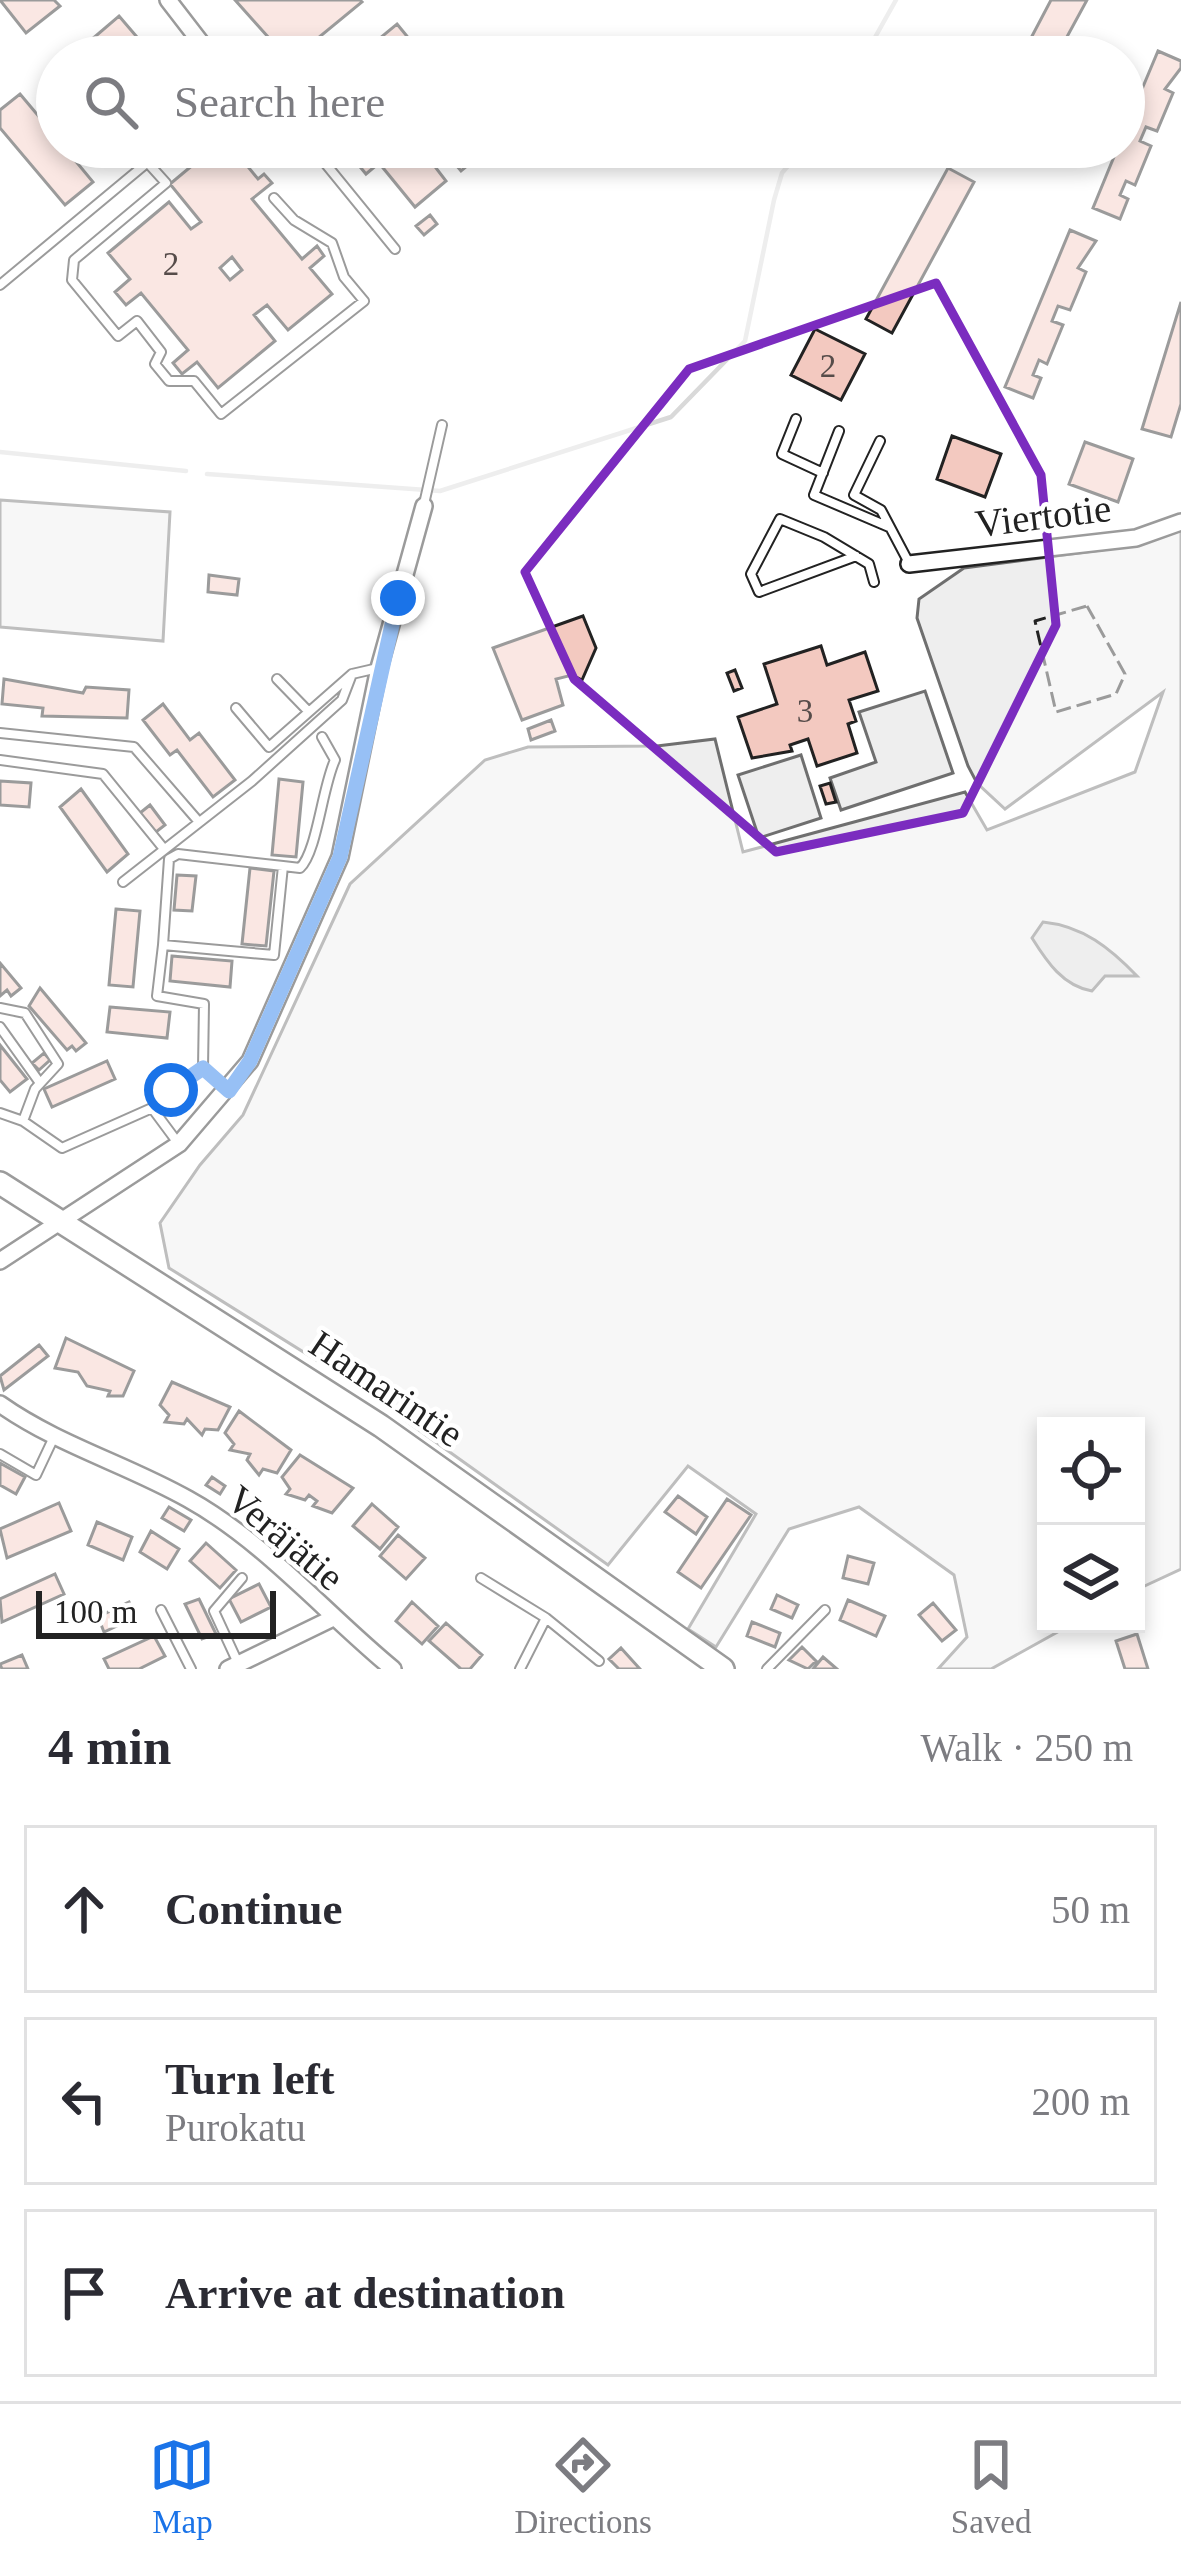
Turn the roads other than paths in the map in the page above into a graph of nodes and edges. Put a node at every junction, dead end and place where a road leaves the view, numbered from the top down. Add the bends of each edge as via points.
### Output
1 (168, 0) edge
2 (196, 36) edge
3 (142, 168) edge
4 (152, 168) edge
5 (329, 168) edge
6 (274, 198) dead end
7 (395, 249) dead end
8 (0, 285) edge
9 (796, 419) dead end
10 (442, 424) dead end
11 (839, 431) dead end
12 (880, 441) dead end
13 (823, 473) junction
14 (424, 506) joint
15 (1181, 521) edge
16 (890, 527) junction
17 (856, 556) junction
18 (909, 564) joint
19 (874, 582) dead end
20 (379, 668) junction
21 (352, 674) junction
22 (277, 679) dead end
23 (236, 708) dead end
24 (309, 712) junction
25 (0, 733) edge
26 (322, 737) dead end
27 (0, 760) edge
28 (335, 760) junction
29 (359, 767) junction
30 (199, 822) junction
31 (164, 849) junction
32 (283, 866) junction
33 (123, 881) dead end
34 (163, 945) junction
35 (0, 1008) edge
36 (0, 1027) edge
37 (203, 1068) junction
38 (40, 1083) junction
39 (171, 1090) dead end
40 (229, 1091) junction
41 (0, 1113) edge
42 (23, 1121) junction
43 (179, 1144) junction
44 (0, 1184) edge
45 (56, 1220) junction
46 (0, 1261) edge
47 (0, 1404) edge
48 (53, 1438) junction
49 (0, 1454) edge
50 (297, 1534) dead end
51 (268, 1561) junction
52 (481, 1578) dead end
53 (242, 1579) dead end
54 (161, 1610) dead end
55 (825, 1610) dead end
56 (546, 1618) junction
57 (331, 1619) junction
58 (599, 1661) dead end
59 (234, 1666) edge
60 (190, 1669) edge
61 (393, 1669) edge
62 (520, 1669) edge
63 (722, 1669) edge
64 (767, 1669) edge

1 - 2 street
3 - 8 lane
4 - 6 lane via 166,183 74,260 72,280 118,336 137,321 161,352 155,364 169,381 194,381 220,414 364,301 332,243
5 - 7 lane
9 - 13 lane via 782,454
10 - 14 lane
11 - 13 lane
12 - 16 lane via 854,495 881,510
13 - 16 lane via 814,495
14 - 20 street
15 - 18 street, Viertotie via 1136,538
16 - 18 lane
17 - 17 lane via 779,520 751,574 759,592
17 - 19 lane via 869,564
20 - 21 lane
20 - 29 street
21 - 24 lane
21 - 30 lane via 343,700
22 - 24 lane
23 - 24 lane via 269,747
25 - 30 lane via 134,748
26 - 28 lane
27 - 31 lane via 103,774
28 - 29 lane
28 - 32 lane via 308,861
29 - 40 street via 325,898
30 - 31 lane
31 - 33 lane
32 - 34 lane via 274,955
32 - 34 lane via 178,854 170,860
34 - 37 lane via 157,996 204,1004
35 - 38 lane via 25,1013 58,1064
36 - 38 lane
37 - 39 lane
37 - 40 lane
38 - 42 lane
40 - 43 street
41 - 42 lane
42 - 43 lane via 62,1148 74,1147 152,1108
43 - 45 street
44 - 45 street, Hamarintie
45 - 46 street
45 - 63 street, Hamarintie via 381,1426
47 - 48 street, Veräjätie
48 - 49 lane via 37,1475
48 - 51 street, Veräjätie via 190,1499
50 - 51 lane
51 - 57 street, Veräjätie
52 - 56 lane
53 - 59 lane via 214,1611
54 - 60 lane
55 - 64 lane
56 - 58 lane
56 - 62 lane
57 - 59 street
57 - 61 street, Veräjätie

